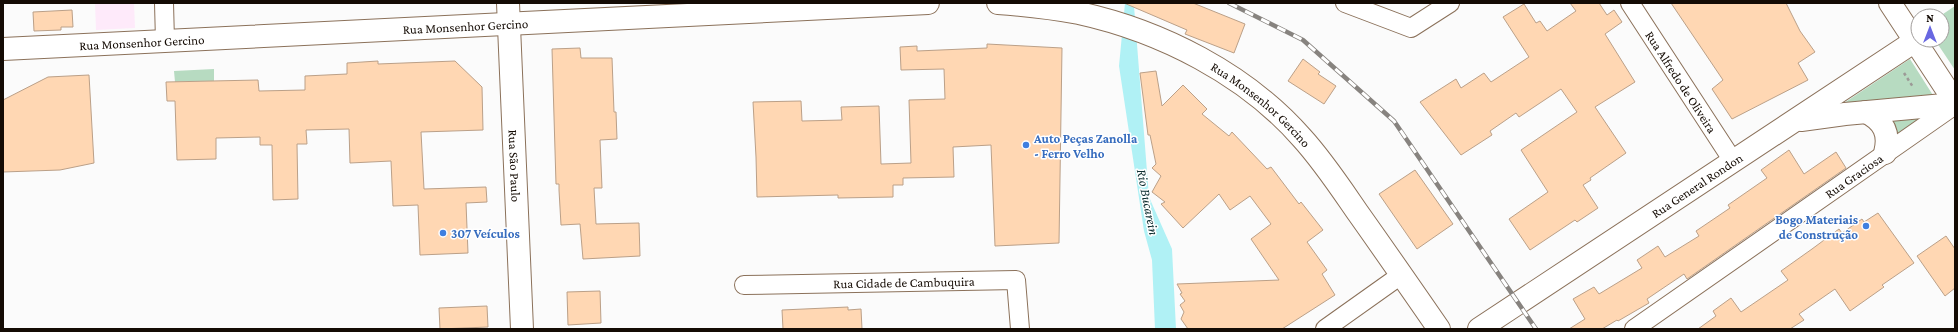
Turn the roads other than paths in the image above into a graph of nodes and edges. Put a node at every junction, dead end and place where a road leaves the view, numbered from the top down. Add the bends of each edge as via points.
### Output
1 (164, 3) edge
2 (928, 3) edge
3 (998, 3) edge
4 (1345, 3) edge
5 (1450, 3) edge
6 (1630, 3) edge
7 (1890, 3) edge
8 (690, 9) edge
9 (509, 14) edge
10 (1910, 33) edge
11 (165, 41) junction
12 (1910, 44) edge
13 (1919, 48) edge
14 (3, 49) edge
15 (1955, 104) edge
16 (1866, 112) junction
17 (1793, 121) junction
18 (1885, 153) junction
19 (1733, 161) junction
20 (1401, 275) junction
21 (744, 285) dead end
22 (522, 329) edge
23 (1020, 329) edge
24 (1325, 329) edge
25 (1439, 329) edge
26 (1479, 329) edge
27 (1634, 329) edge

1 - 11 street
2 - 8 main road, Rua Monsenhor Gercino
3 - 20 main road, Rua Monsenhor Gercino via 1037,6 1107,20 1154,37 1190,54 1250,90 1302,138
4 - 5 street via 1411,28
6 - 19 street, Rua Alfredo de Oliveira
7 - 10 main road
8 - 9 main road, Rua Monsenhor Gercino
9 - 11 main road, Rua Monsenhor Gercino
9 - 22 main road, Rua São Paulo
11 - 14 main road, Rua Monsenhor Gercino
12 - 17 main road, Rua General Rondon
13 - 15 main road
15 - 16 main road
15 - 18 street, Rua Graciosa
16 - 17 main road
16 - 18 main road via 1879,120 1887,133
17 - 19 main road, Rua General Rondon
18 - 27 street, Rua Graciosa
19 - 26 main road, Rua General Rondon
20 - 24 street
20 - 25 main road, Rua Monsenhor Gercino
21 - 23 street, Rua Cidade de Cambuquira via 1016,280

